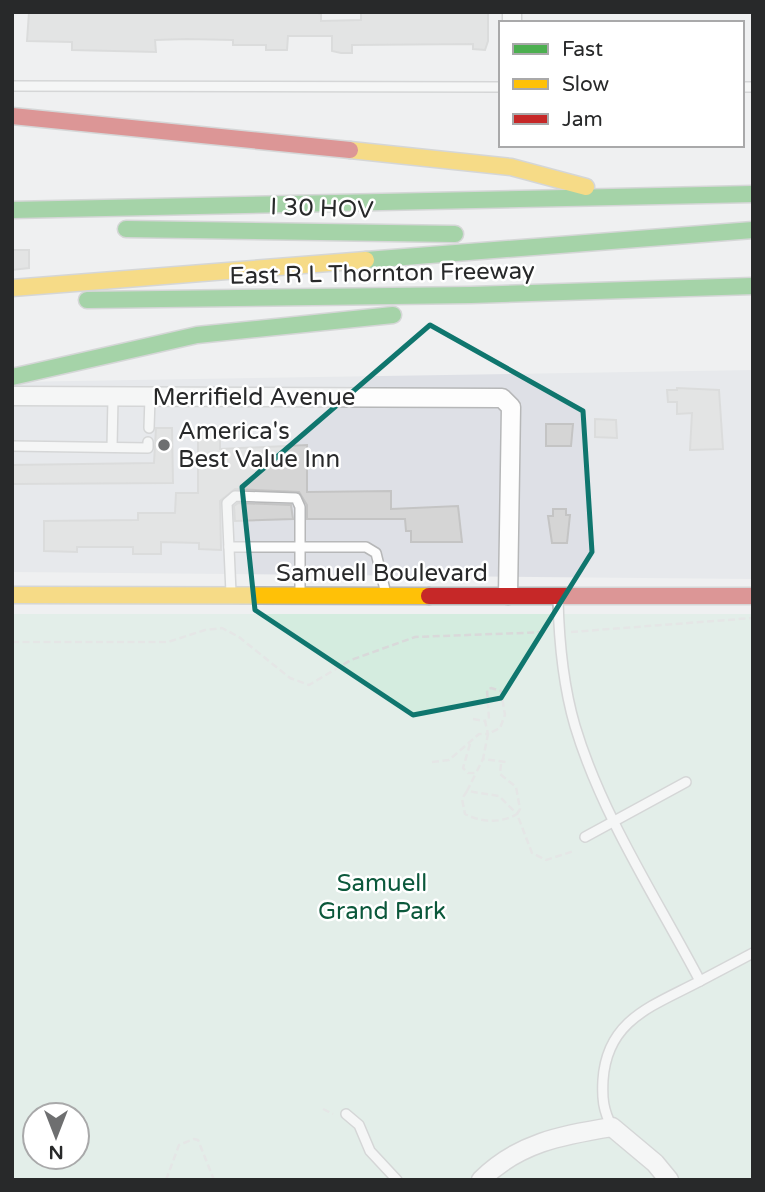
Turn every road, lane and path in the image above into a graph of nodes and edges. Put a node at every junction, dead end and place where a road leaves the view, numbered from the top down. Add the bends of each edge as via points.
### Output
1 (12, 86) edge
2 (499, 87) edge
3 (12, 116) edge
4 (753, 194) edge
5 (619, 196) junction
6 (76, 208) junction
7 (12, 210) edge
8 (109, 229) dead end
9 (753, 230) edge
10 (501, 232) dead end
11 (474, 233) junction
12 (631, 239) junction
13 (753, 239) edge
14 (753, 286) edge
15 (12, 288) edge
16 (471, 295) junction
17 (12, 301) edge
18 (12, 377) edge
19 (12, 396) edge
20 (113, 398) junction
21 (150, 398) junction
22 (149, 428) dead end
23 (148, 442) dead end
24 (12, 446) edge
25 (112, 447) junction
26 (301, 546) junction
27 (229, 547) junction
28 (12, 595) edge
29 (508, 595) junction
30 (558, 595) junction
31 (231, 596) junction
32 (300, 596) junction
33 (387, 596) junction
34 (753, 596) edge
35 (753, 618) edge
36 (559, 632) junction
37 (12, 642) edge
38 (473, 719) dead end
39 (485, 721) junction
40 (488, 734) junction
41 (470, 744) junction
42 (483, 759) junction
43 (432, 762) dead end
44 (506, 762) dead end
45 (501, 763) junction
46 (468, 773) junction
47 (477, 773) junction
48 (469, 782) junction
49 (686, 782) dead end
50 (467, 791) junction
51 (517, 814) junction
52 (615, 821) junction
53 (585, 837) dead end
54 (575, 851) dead end
55 (753, 953) edge
56 (700, 981) junction
57 (346, 1114) dead end
58 (612, 1127) junction
59 (166, 1180) edge
60 (214, 1180) edge
61 (397, 1180) edge
62 (481, 1180) edge
63 (670, 1180) edge

1 - 2 lane
3 - 5 main road via 511,166
4 - 5 main road
5 - 6 main road
6 - 7 main road
6 - 11 main road
8 - 11 main road, I 30 HOV
9 - 12 main road, I 30 HOV
10 - 12 main road
11 - 12 main road, I 30 HOV
12 - 13 main road, I 30 HOV
12 - 15 main road
14 - 16 main road, East R L Thornton Freeway
16 - 17 main road, East R L Thornton Freeway
16 - 18 main road via 388,316 197,335
19 - 20 street, Merrifield Avenue
20 - 21 street, Merrifield Avenue
20 - 25 lane
21 - 22 lane
21 - 29 street, Merrifield Avenue via 496,397 507,401
23 - 25 lane via 148,448
24 - 25 lane
26 - 27 lane
26 - 27 lane via 296,498 235,496 227,503
26 - 32 lane
26 - 33 lane via 366,547 376,552
27 - 31 lane
28 - 31 main road, Samuell Boulevard
29 - 30 main road, Samuell Boulevard
29 - 33 main road, Samuell Boulevard
30 - 34 main road, Samuell Boulevard
30 - 36 lane
31 - 32 main road, Samuell Boulevard
32 - 33 main road, Samuell Boulevard
35 - 36 path
36 - 37 path via 415,637 351,660 309,685 290,678 222,628 168,642
36 - 52 lane via 575,725
38 - 39 path
39 - 40 path
39 - 40 path via 489,715 487,690 497,688 503,722
40 - 41 path via 479,734
40 - 42 path
41 - 43 path via 446,761
41 - 46 path via 463,768
42 - 45 path
42 - 47 path
44 - 45 path
45 - 51 path via 500,774 518,792
46 - 47 path
46 - 48 path
47 - 48 path
48 - 50 path
49 - 52 lane
50 - 51 path via 499,796
50 - 51 path via 462,799 465,814 471,817 491,821
51 - 54 path via 524,840 538,858 554,859
52 - 53 lane
52 - 56 lane
55 - 56 lane
56 - 58 lane via 643,1010 611,1042 604,1062 603,1110
57 - 61 lane via 359,1125 370,1151
58 - 62 street via 537,1142 498,1163
58 - 63 street
59 - 60 path via 179,1145 194,1139

